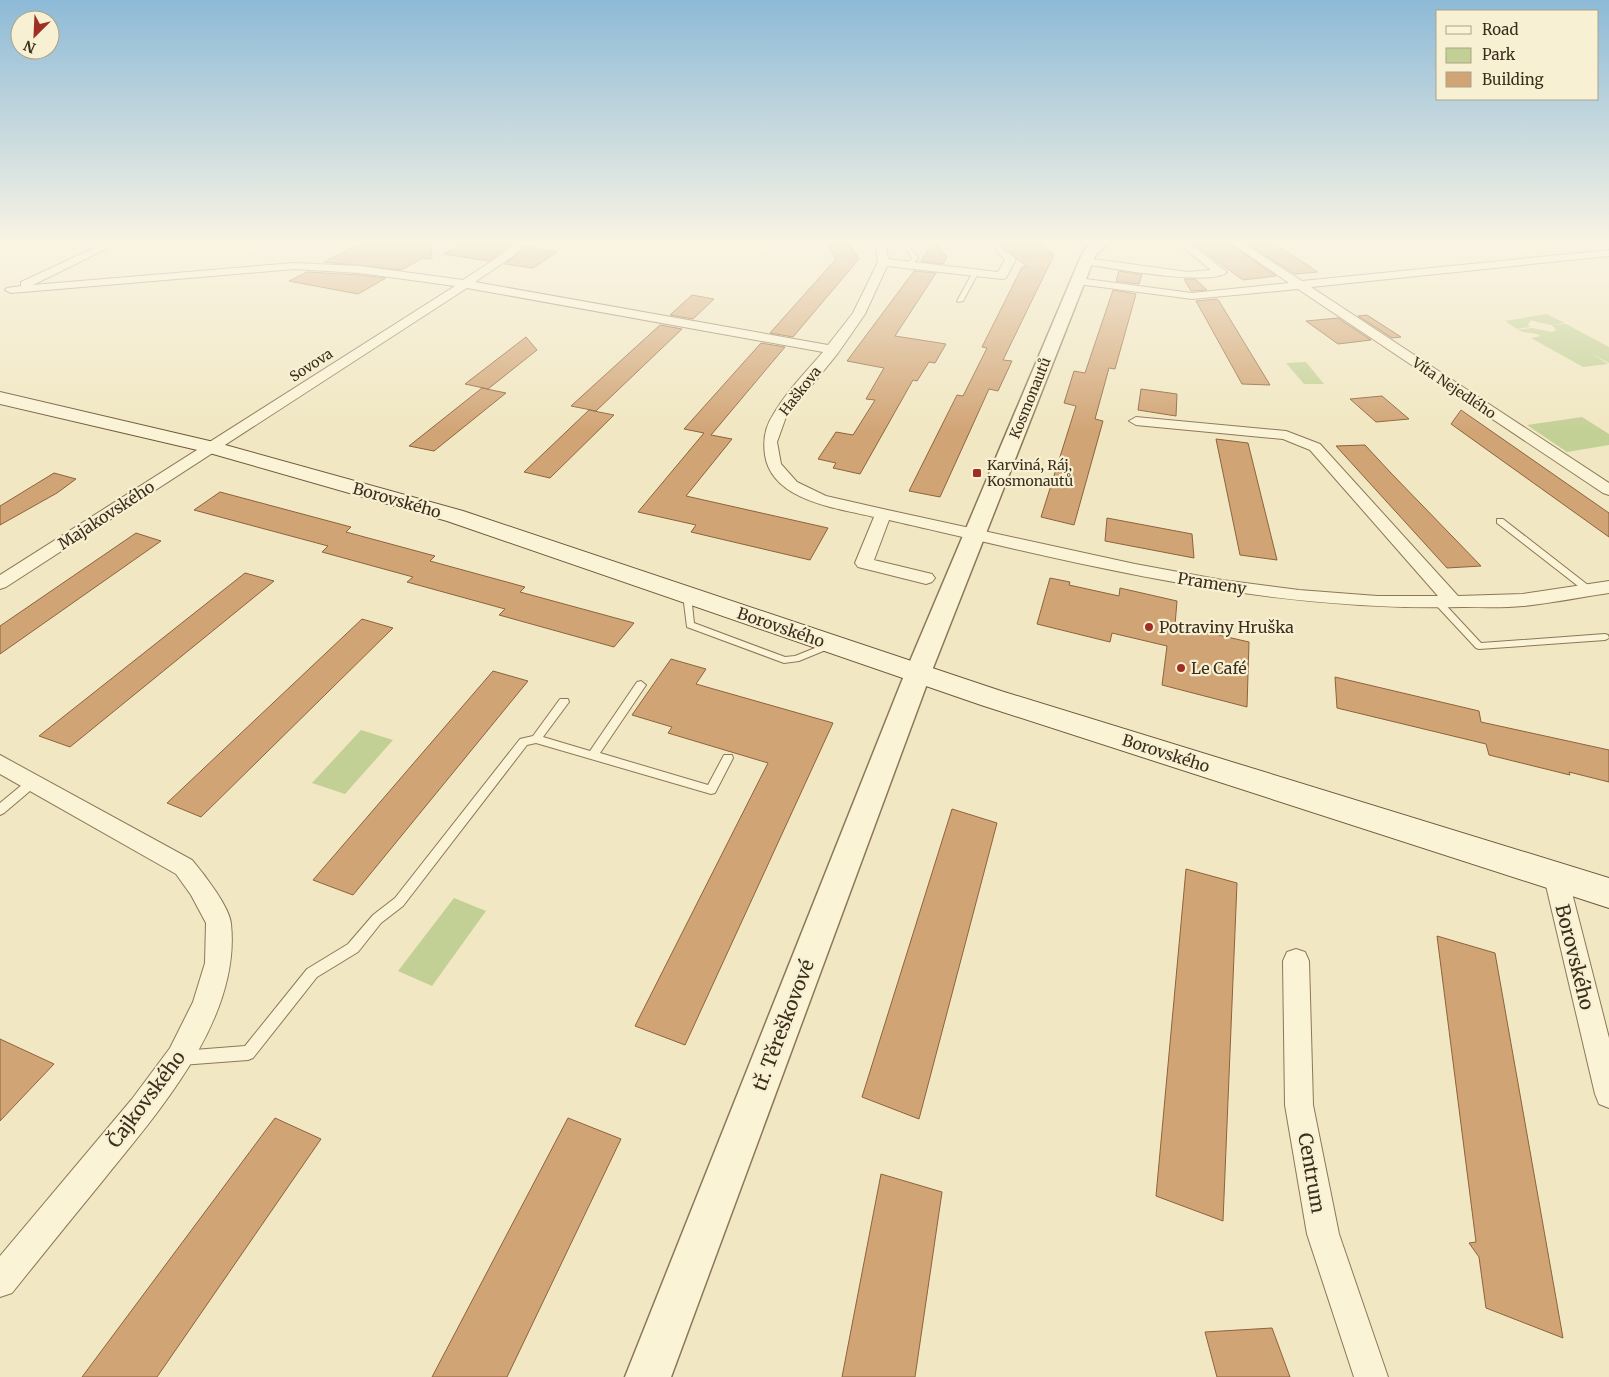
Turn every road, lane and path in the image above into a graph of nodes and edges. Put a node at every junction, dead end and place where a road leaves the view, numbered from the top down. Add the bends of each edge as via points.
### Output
1 (433, 304) edge
2 (578, 304) edge
3 (863, 304) edge
4 (1068, 304) edge
5 (1329, 304) edge
6 (833, 350) junction
7 (0, 398) edge
8 (1136, 422) dead end
9 (211, 447) junction
10 (1609, 490) edge
11 (883, 514) junction
12 (1500, 521) dead end
13 (975, 534) junction
14 (926, 578) dead end
15 (0, 584) edge
16 (1609, 588) edge
17 (1590, 591) junction
18 (688, 596) junction
19 (1446, 602) junction
20 (1605, 637) dead end
21 (832, 644) junction
22 (918, 673) junction
23 (640, 684) dead end
24 (564, 702) dead end
25 (536, 739) junction
26 (594, 754) junction
27 (728, 758) dead end
28 (0, 764) edge
29 (33, 782) junction
30 (0, 810) edge
31 (1556, 877) junction
32 (1609, 892) edge
33 (1296, 961) dead end
34 (180, 1058) junction
35 (1609, 1094) edge
36 (0, 1281) edge
37 (648, 1377) edge
38 (1371, 1377) edge

1 - 9 street, Sovova
2 - 6 street
3 - 6 street, Haškova
4 - 13 street, Kosmonautů
5 - 10 street, Víta Nejedlého
6 - 11 street, Haškova via 779,416 770,442 774,465 791,485 821,499
7 - 9 main road, Borovského
8 - 19 street via 1286,435 1315,447
9 - 15 street, Majakovského
9 - 18 main road, Borovského via 455,516
11 - 13 street, Haškova
11 - 14 street via 864,563
12 - 17 lane
13 - 19 street, Prameny via 1222,586 1377,602
13 - 22 street, Kosmonautů
16 - 17 street, Prameny
17 - 19 street, Prameny via 1523,600
18 - 21 main road, Borovského
18 - 21 lane via 690,625 784,660 796,659
19 - 20 lane via 1479,646
21 - 22 main road, Borovského
22 - 31 main road, Borovského
22 - 37 street, tř. Těreškovové
23 - 26 lane
24 - 25 lane
25 - 26 lane
25 - 34 lane via 524,742 399,902 377,918 353,948 312,973 248,1053
26 - 27 lane via 711,790
28 - 29 street, Čajkovského
29 - 30 lane
29 - 34 street, Čajkovského via 184,866 219,922 218,963 205,1006
31 - 32 main road, Borovského
31 - 35 street, Borovského
33 - 38 street, Centrum via 1300,1105 1321,1225
34 - 36 street, Čajkovského

